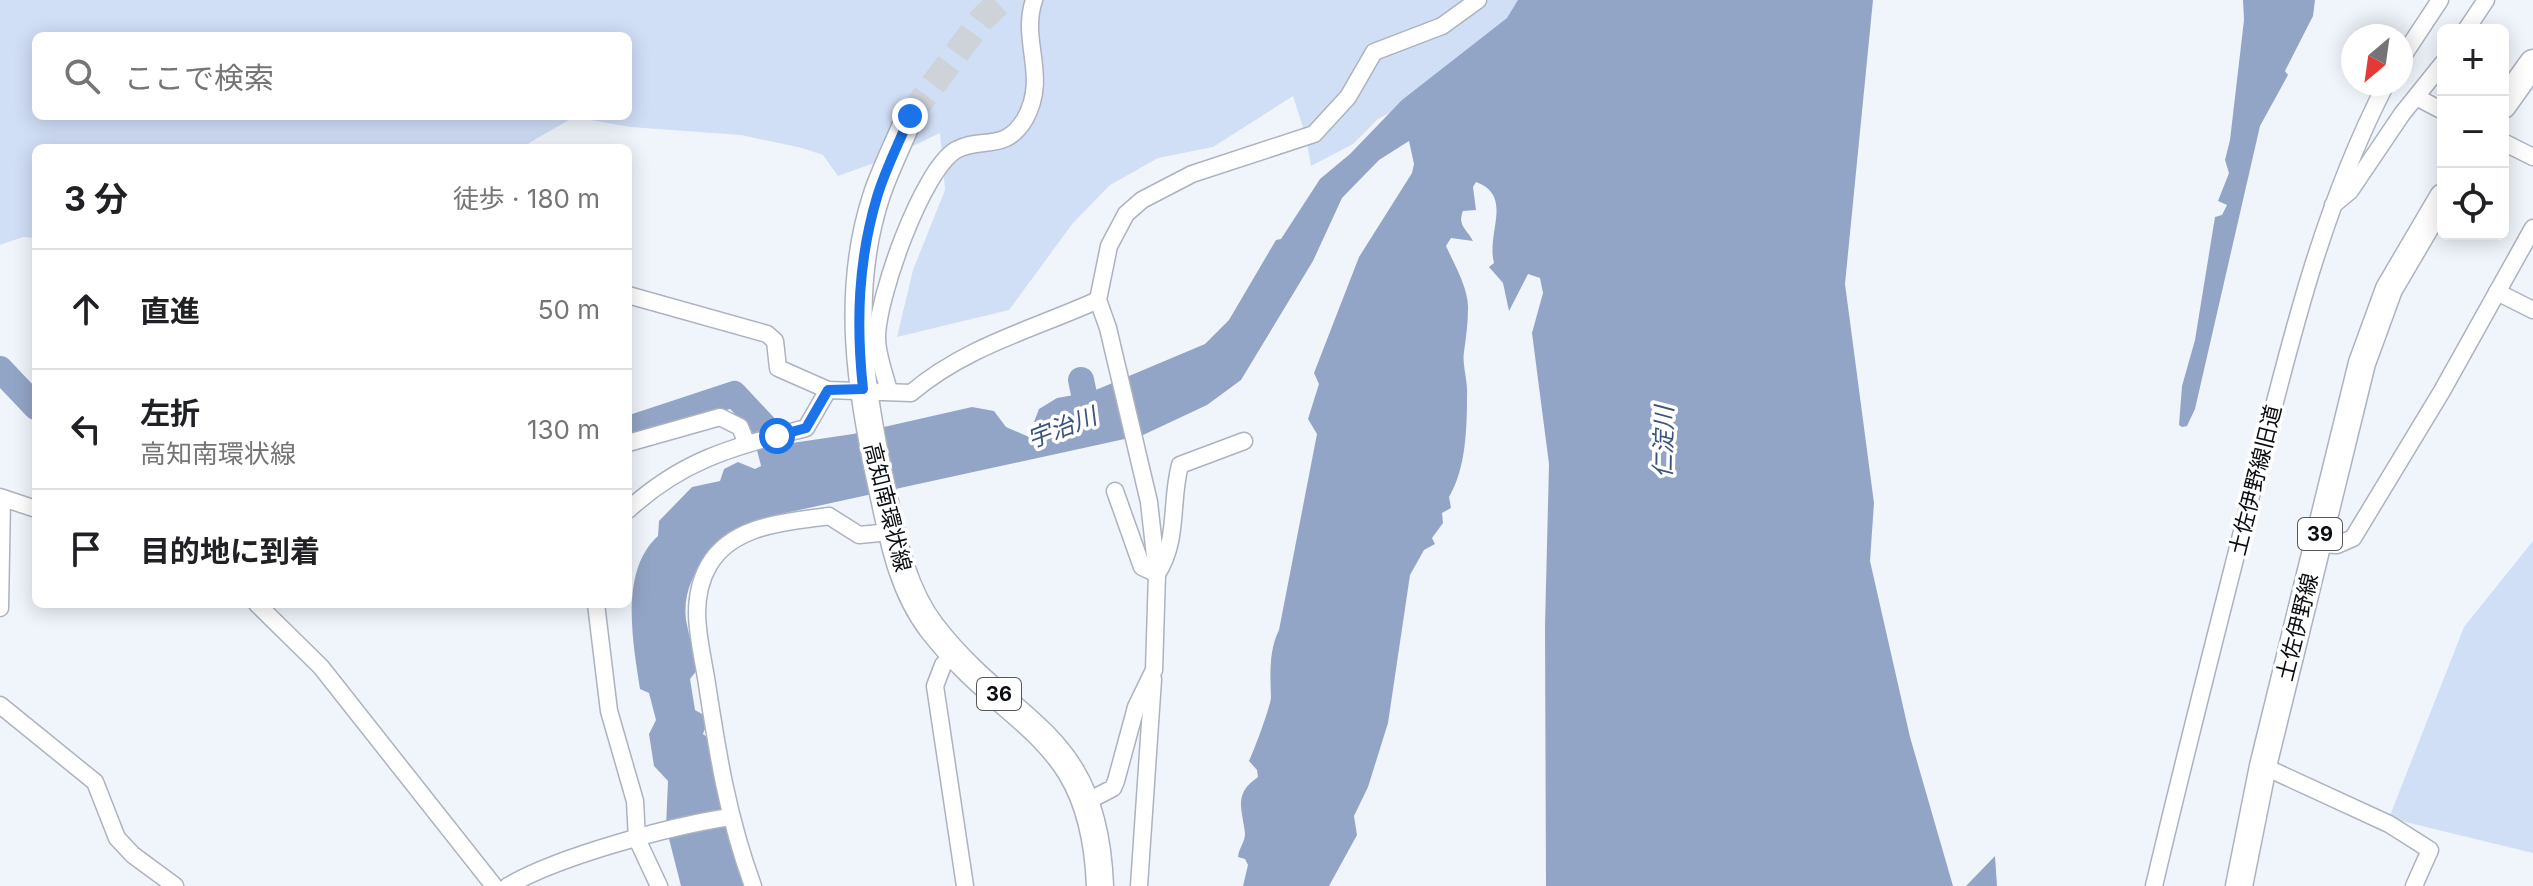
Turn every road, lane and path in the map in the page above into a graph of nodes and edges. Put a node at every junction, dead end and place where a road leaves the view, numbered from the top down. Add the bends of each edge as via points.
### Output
1 (1034, 0) edge
2 (1478, 0) edge
3 (2440, 0) edge
4 (2486, 0) edge
5 (2470, 24) edge
6 (2413, 41) edge
7 (2533, 63) edge
8 (2437, 71) edge
9 (2380, 96) edge
10 (2509, 97) edge
11 (2418, 98) junction
12 (2437, 108) edge
13 (910, 116) tunnel mouth
14 (2509, 145) edge
15 (2533, 157) edge
16 (2437, 207) edge
17 (2329, 209) junction
18 (2533, 228) edge
19 (2497, 292) junction
20 (632, 296) edge
21 (1098, 300) junction
22 (2533, 310) edge
23 (828, 390) junction
24 (873, 398) junction
25 (1244, 441) dead end
26 (632, 442) edge
27 (747, 444) junction
28 (1115, 491) dead end
29 (1, 497) edge
30 (632, 506) edge
31 (32, 508) edge
32 (890, 532) junction
33 (2317, 544) junction
34 (1157, 574) junction
35 (0, 608) edge
36 (261, 608) edge
37 (596, 608) edge
38 (955, 652) junction
39 (1154, 670) junction
40 (0, 705) edge
41 (2263, 766) junction
42 (1088, 801) junction
43 (727, 818) junction
44 (641, 838) junction
45 (175, 886) edge
46 (494, 886) edge
47 (508, 886) edge
48 (659, 886) edge
49 (753, 886) edge
50 (965, 886) edge
51 (1100, 886) edge
52 (1139, 886) edge
53 (2154, 886) edge
54 (2239, 886) edge
55 (2414, 886) edge

1 - 24 street via 1029,25 1037,83 1024,121 997,143 957,149 939,167 892,261 877,338
2 - 21 street via 1442,26 1374,52 1348,97 1314,134 1192,174 1142,200 1115,231
3 - 6 street
4 - 5 street
7 - 10 main road
8 - 11 street
9 - 17 street, 土佐伊野線旧道
11 - 12 street
11 - 17 street via 2350,191
13 - 24 main road, 高知南環状線 / 36 via 877,195 861,267 858,307
14 - 15 street
16 - 33 main road, 土佐伊野線 / 39 via 2389,289 2368,348
17 - 53 street, 土佐伊野線旧道 via 2282,374
18 - 19 street
19 - 22 street
19 - 33 street via 2353,538 2337,545
20 - 23 street via 767,334 775,341 778,368
21 - 24 street via 977,349 911,393
21 - 34 street via 1149,502
23 - 24 street
23 - 27 street via 806,428
24 - 32 main road, 高知南環状線 / 36
25 - 34 street via 1180,465 1174,531
26 - 27 street via 720,417 740,427
27 - 30 street via 681,468
28 - 34 street via 1142,567
29 - 31 street
29 - 35 street
32 - 38 main road, 高知南環状線 / 36 via 918,602
32 - 43 street via 859,535 829,516 762,526 731,543 710,564 697,597 696,622
33 - 41 main road, 土佐伊野線 / 39
34 - 39 street
36 - 46 street via 321,667
37 - 44 street via 609,711
38 - 42 main road, 高知南環状線 / 36 via 1044,734
38 - 50 street via 935,686
39 - 42 street via 1136,707 1113,788
39 - 52 street
40 - 45 street via 95,782 117,838
41 - 54 main road, 土佐伊野線 / 39
41 - 55 street via 2389,824 2430,850
42 - 51 main road, 高知南環状線 / 36
43 - 44 street
43 - 49 street
44 - 47 street via 531,873
44 - 48 street

